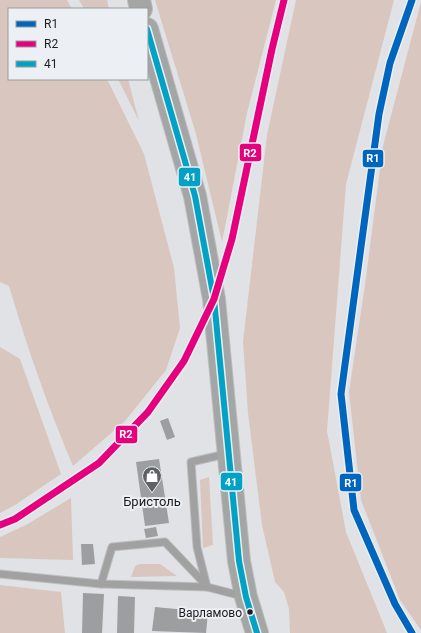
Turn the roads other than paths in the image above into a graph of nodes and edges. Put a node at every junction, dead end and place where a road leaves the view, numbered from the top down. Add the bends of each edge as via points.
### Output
1 (148, 32) edge
2 (228, 454) junction
3 (0, 574) edge
4 (101, 584) junction
5 (207, 587) junction
6 (246, 597) junction
7 (257, 633) edge

1 - 2 main road via 195,196 214,299
2 - 5 lane via 191,462 196,547
2 - 6 main road via 239,561
3 - 4 lane
4 - 5 lane
4 - 5 lane via 112,547 165,542
5 - 6 lane
6 - 7 main road

